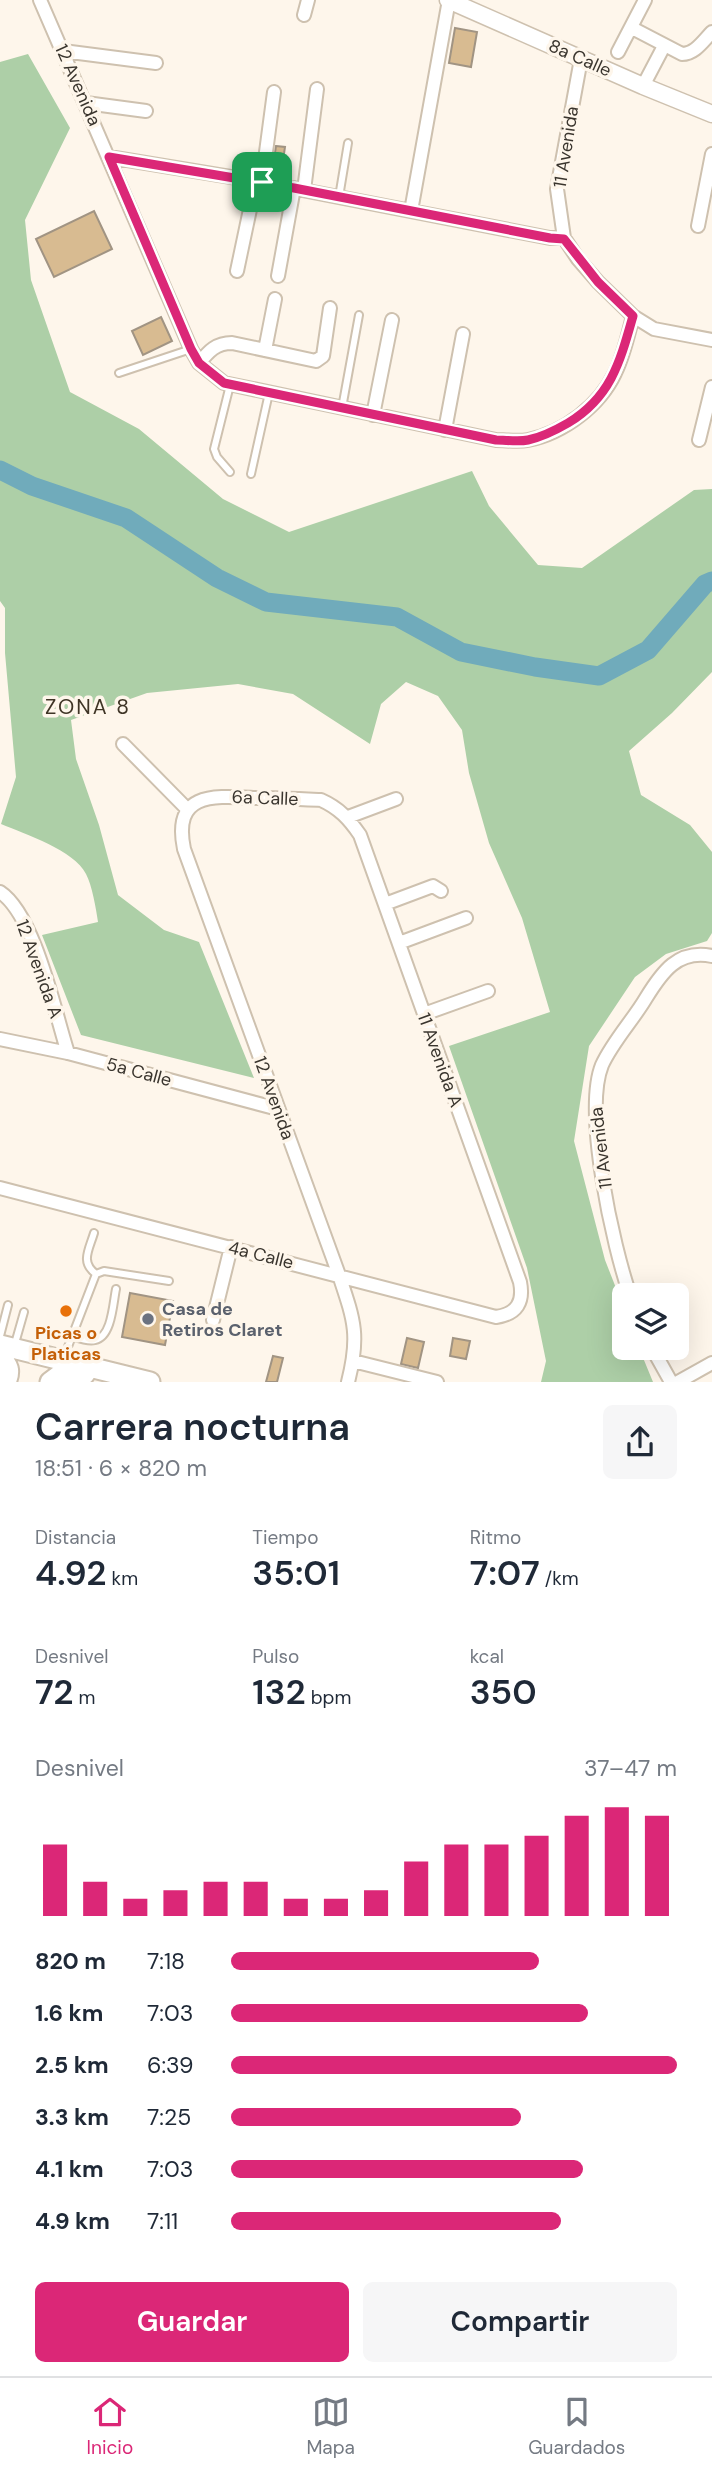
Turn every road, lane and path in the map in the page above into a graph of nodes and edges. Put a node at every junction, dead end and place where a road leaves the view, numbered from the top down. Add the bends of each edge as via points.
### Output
1 (40, 0) edge
2 (308, 0) edge
3 (449, 0) edge
4 (645, 0) edge
5 (304, 15) dead end
6 (632, 28) junction
7 (712, 32) edge
8 (664, 46) junction
9 (63, 51) junction
10 (618, 52) dead end
11 (581, 59) junction
12 (156, 63) dead end
13 (643, 86) junction
14 (317, 89) dead end
15 (275, 92) dead end
16 (86, 103) junction
17 (146, 111) dead end
18 (711, 111) edge
19 (348, 143) dead end
20 (712, 154) edge
21 (109, 157) junction
22 (259, 182) junction
23 (299, 189) junction
24 (339, 197) junction
25 (411, 211) junction
26 (698, 226) dead end
27 (564, 239) junction
28 (237, 271) dead end
29 (278, 276) dead end
30 (275, 299) dead end
31 (330, 308) dead end
32 (359, 315) dead end
33 (633, 316) junction
34 (392, 320) dead end
35 (463, 334) dead end
36 (712, 340) edge
37 (191, 349) junction
38 (265, 351) junction
39 (199, 363) junction
40 (119, 373) dead end
41 (230, 384) junction
42 (712, 387) edge
43 (269, 393) junction
44 (342, 408) junction
45 (373, 415) junction
46 (446, 430) junction
47 (699, 440) dead end
48 (230, 472) dead end
49 (251, 474) dead end
50 (123, 744) dead end
51 (396, 799) dead end
52 (186, 812) junction
53 (348, 817) junction
54 (441, 891) dead end
55 (0, 892) edge
56 (385, 904) junction
57 (466, 918) dead end
58 (399, 943) junction
59 (712, 956) edge
60 (488, 991) dead end
61 (424, 1014) junction
62 (0, 1039) edge
63 (68, 1053) junction
64 (278, 1109) junction
65 (0, 1188) edge
66 (94, 1233) dead end
67 (231, 1247) junction
68 (96, 1275) junction
69 (339, 1275) junction
70 (169, 1281) dead end
71 (626, 1283) edge
72 (116, 1289) dead end
73 (519, 1305) joint
74 (8, 1306) dead end
75 (24, 1311) dead end
76 (213, 1320) dead end
77 (72, 1336) junction
78 (3, 1346) edge
79 (62, 1360) junction
80 (659, 1360) edge
81 (353, 1361) junction
82 (712, 1363) edge
83 (6, 1382) edge
84 (50, 1382) edge
85 (120, 1382) edge
86 (150, 1382) edge
87 (348, 1382) edge
88 (437, 1382) edge
89 (671, 1382) edge
90 (678, 1382) edge

1 - 9 street, 12 Avenida
2 - 5 street
3 - 11 street, 8a Calle
3 - 25 street
4 - 6 street
6 - 8 street
6 - 10 street
7 - 8 street via 689,54
8 - 13 street
9 - 12 street
9 - 16 street, 12 Avenida
11 - 13 street, 8a Calle
11 - 27 street, 11 Avenida via 557,189
13 - 18 street, 8a Calle
14 - 23 street
15 - 22 street
16 - 17 street
16 - 21 street, 12 Avenida
19 - 24 lane
20 - 26 street
21 - 22 street
21 - 37 street, 12 Avenida
22 - 23 street
22 - 28 street
23 - 24 street
23 - 29 street
24 - 25 street
25 - 27 street
27 - 33 street, 11 Avenida
30 - 38 street
31 - 38 street via 320,360
32 - 44 lane
33 - 36 street, 11 Avenida via 654,329
33 - 46 street via 615,373 597,401 555,431 528,440 496,440
34 - 45 street
35 - 46 street
37 - 39 street, 12 Avenida
37 - 40 lane
38 - 39 street via 222,343
39 - 41 street
41 - 43 street
41 - 48 lane via 214,449
42 - 47 street
43 - 44 street
43 - 49 lane
44 - 45 street
45 - 46 street
50 - 52 street
51 - 53 street
52 - 53 street, 6a Calle via 211,796 321,800
52 - 64 street, 12 Avenida via 181,833 184,849
53 - 56 street, 11 Avenida A via 360,835
54 - 56 street via 433,886
55 - 63 street, 12 Avenida A via 20,915 34,946
56 - 58 street, 11 Avenida A
57 - 58 street
58 - 61 street, 11 Avenida A
59 - 71 street, 11 Avenida via 684,956 661,975 602,1065 595,1097 596,1128
60 - 61 street
61 - 73 street, 11 Avenida A via 520,1282 523,1296
62 - 63 street, 5a Calle
63 - 64 street, 5a Calle
64 - 69 street, 12 Avenida
65 - 67 street, 4a Calle
66 - 68 lane via 85,1260
67 - 69 street, 4a Calle
67 - 76 street
68 - 70 lane via 104,1271
68 - 77 lane
69 - 73 street, 4a Calle via 496,1317
69 - 81 street, 12 Avenida via 354,1318
72 - 77 lane via 101,1337
74 - 78 lane
75 - 78 lane
77 - 79 lane
78 - 79 main road
78 - 83 main road via 10,1374
79 - 86 main road
80 - 89 street
81 - 87 street, 12 Avenida
81 - 88 street
82 - 90 street
84 - 85 main road via 62,1373 74,1373

